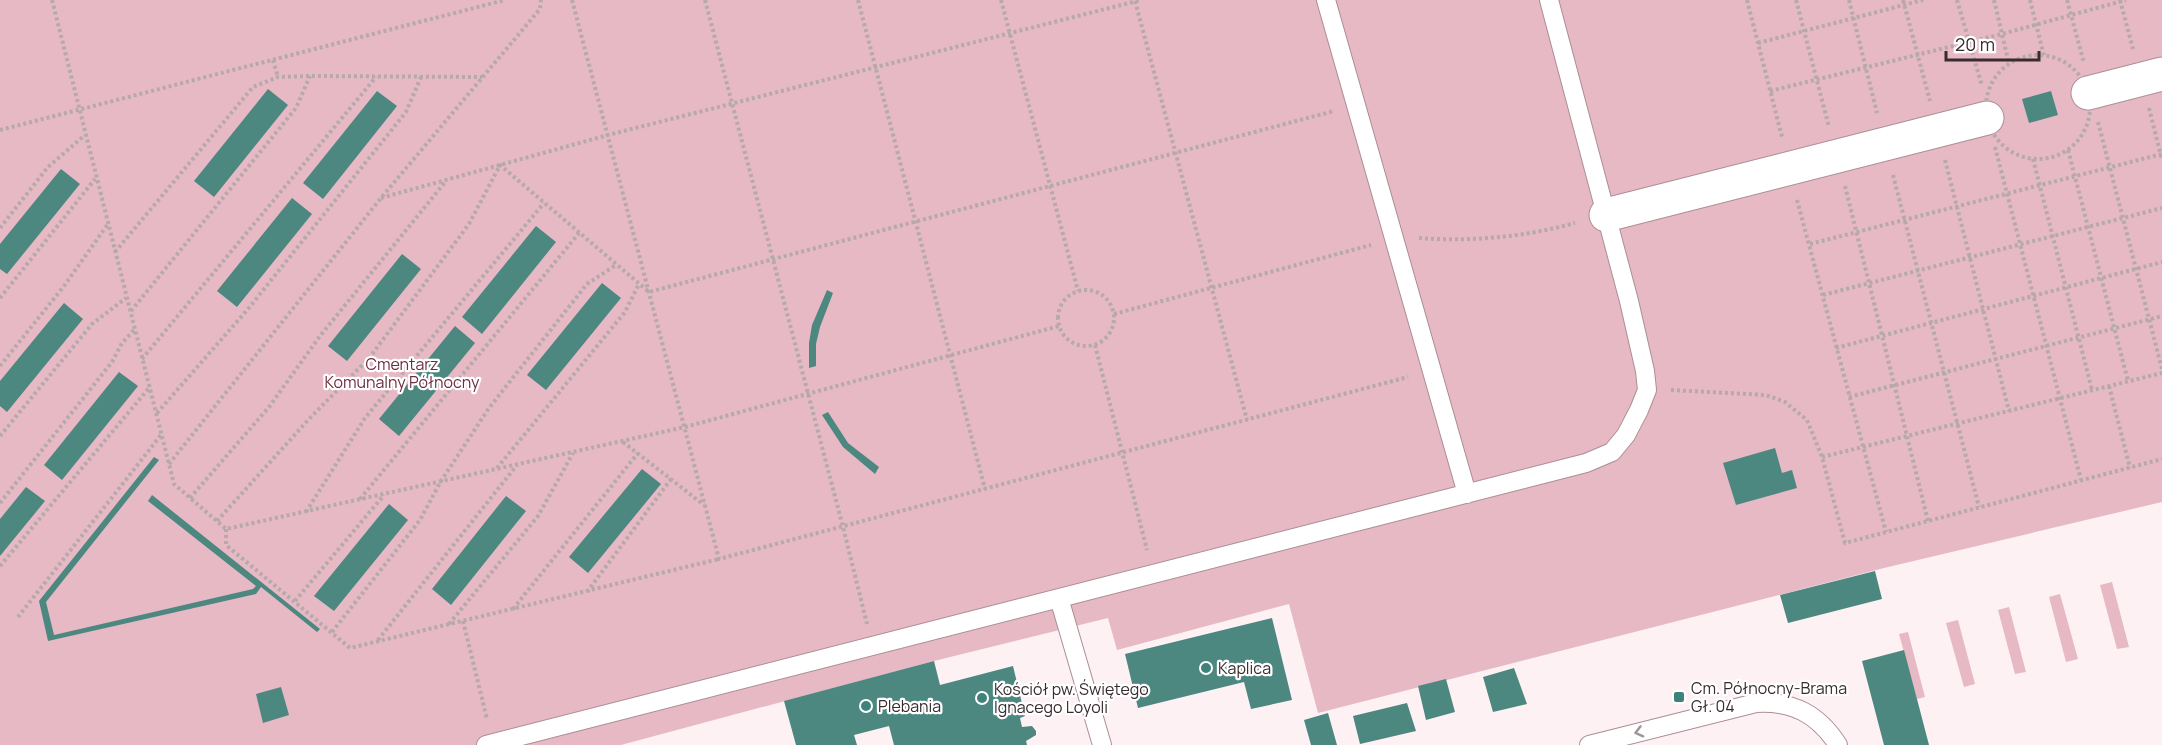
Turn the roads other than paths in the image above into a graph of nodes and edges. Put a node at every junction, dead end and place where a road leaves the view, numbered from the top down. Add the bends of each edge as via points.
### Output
1 (1326, 0) edge
2 (1549, 0) edge
3 (2162, 74) edge
4 (2089, 98) road end
5 (1989, 119) road end
6 (1606, 215) junction
7 (1467, 494) junction
8 (1059, 598) junction
9 (489, 744) edge
10 (1102, 745) edge
11 (1589, 745) edge
12 (1838, 745) edge

1 - 7 lane
2 - 6 lane
3 - 4 street
5 - 6 street
6 - 7 lane via 1646,371 1647,390 1640,410 1612,452 1586,463
7 - 8 lane
8 - 9 lane
8 - 10 lane
12 -> 11 lane via 1800,709 1778,702 1756,703

